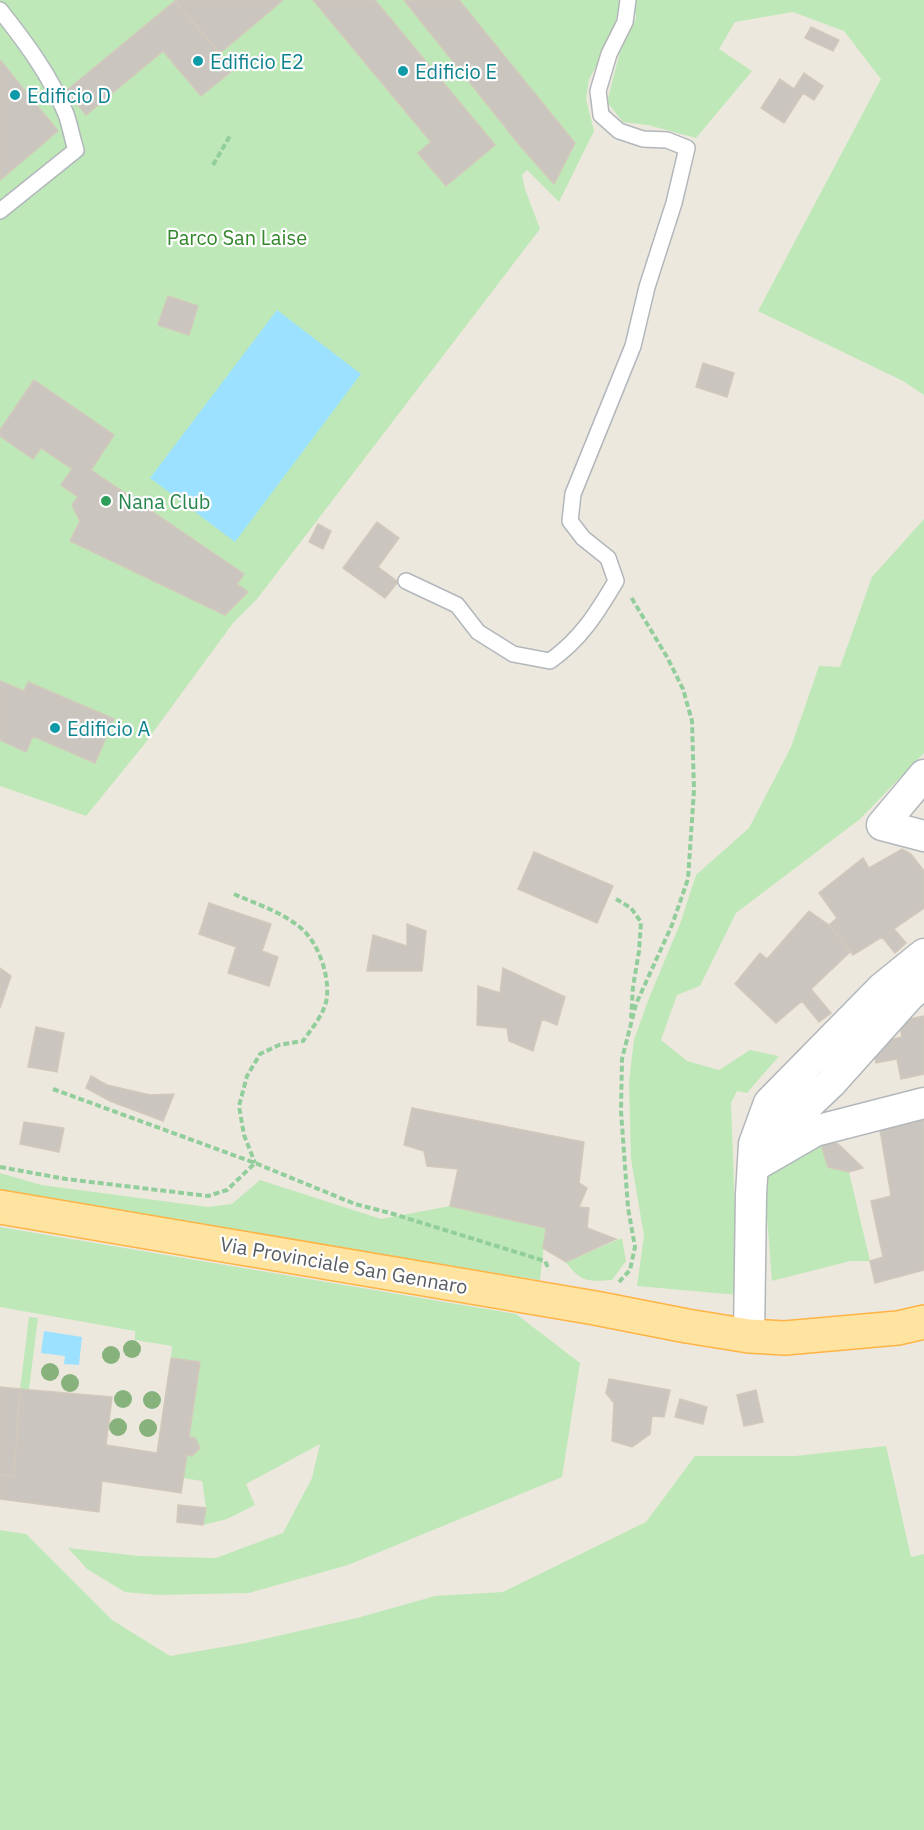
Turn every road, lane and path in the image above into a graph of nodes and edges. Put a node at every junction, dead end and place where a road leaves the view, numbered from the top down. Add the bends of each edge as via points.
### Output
1 (628, 0) edge
2 (0, 10) edge
3 (231, 134) dead end
4 (213, 165) dead end
5 (0, 211) edge
6 (406, 580) dead end
7 (616, 581) junction
8 (924, 775) edge
9 (924, 836) edge
10 (234, 894) dead end
11 (616, 899) dead end
12 (924, 954) edge
13 (924, 984) edge
14 (630, 1028) junction
15 (53, 1089) dead end
16 (924, 1103) edge
17 (753, 1156) junction
18 (255, 1163) junction
19 (0, 1167) edge
20 (0, 1207) edge
21 (580, 1305) junction
22 (924, 1322) edge
23 (749, 1336) junction

1 - 7 lane via 625,22 609,54 598,91 601,115 619,131 687,148 633,346 573,494 570,521 583,538 608,558
2 - 5 lane via 52,85 76,150
3 - 4 path
6 - 7 lane via 457,605 478,632 513,654 550,660 566,649 595,617
7 - 14 path via 633,598 683,689 692,721 694,790 688,879 672,926 636,1004
8 - 9 street via 882,825
10 - 18 path via 298,925 316,947 327,997 318,1021 303,1041 279,1045 260,1054 247,1076 239,1106 243,1135
11 - 14 path via 631,908 641,922
12 - 17 street via 882,988 785,1084 769,1103
13 - 17 street via 831,1083
14 - 21 path via 622,1059 621,1111 634,1246 630,1270
15 - 18 path
16 - 17 street via 815,1131 784,1147
17 - 23 street
18 - 19 path via 226,1190 207,1196
18 - 21 path via 355,1204 544,1261
20 - 21 main road, Via Provinciale San Gennaro
21 - 23 main road, Via Provinciale San Gennaro
22 - 23 main road, Via Provinciale San Gennaro via 785,1338

